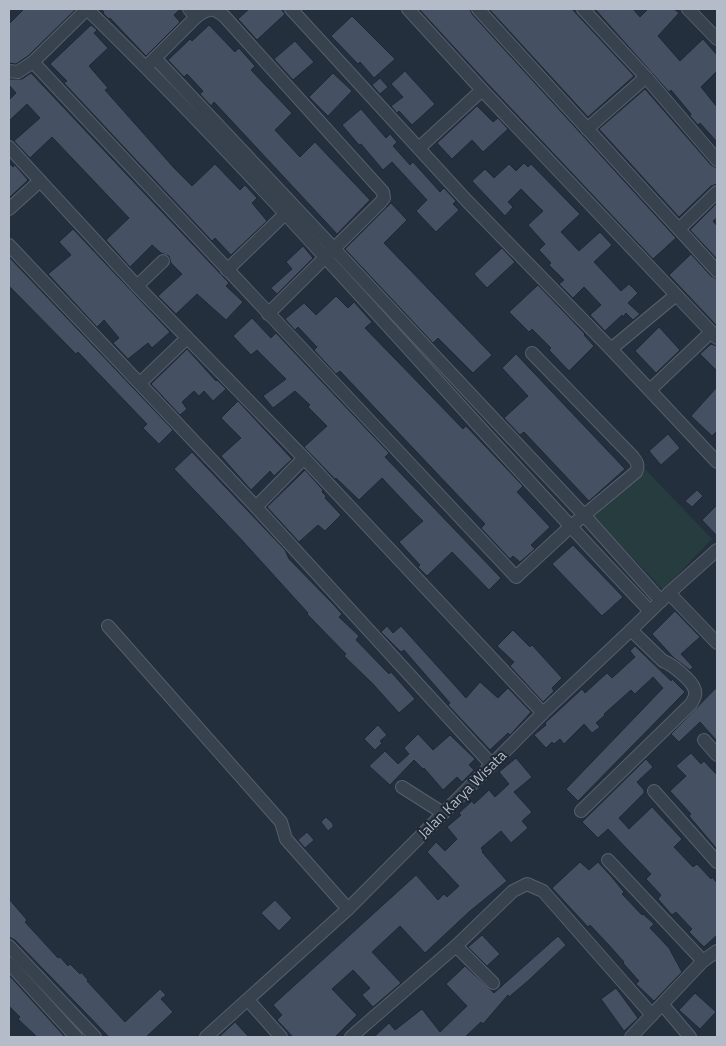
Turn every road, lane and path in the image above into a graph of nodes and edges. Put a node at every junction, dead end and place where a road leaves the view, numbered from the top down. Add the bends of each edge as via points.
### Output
1 (87, 9) edge
2 (291, 9) edge
3 (408, 9) edge
4 (478, 9) edge
5 (583, 9) edge
6 (688, 9) edge
7 (193, 13) edge
8 (717, 39) edge
9 (33, 62) junction
10 (151, 62) junction
11 (9, 71) edge
12 (646, 77) junction
13 (482, 90) junction
14 (587, 129) junction
15 (9, 147) edge
16 (420, 148) junction
17 (717, 160) edge
18 (40, 181) junction
19 (717, 192) edge
20 (9, 209) edge
21 (285, 214) junction
22 (679, 229) junction
23 (9, 245) edge
24 (330, 253) junction
25 (163, 261) dead end
26 (226, 270) junction
27 (717, 271) edge
28 (137, 286) junction
29 (676, 295) junction
30 (268, 314) junction
31 (714, 335) edge
32 (187, 338) junction
33 (611, 349) junction
34 (532, 353) dead end
35 (140, 383) junction
36 (650, 390) junction
37 (304, 458) junction
38 (717, 462) edge
39 (256, 507) junction
40 (584, 516) junction
41 (570, 527) junction
42 (717, 550) edge
43 (665, 597) junction
44 (650, 611) junction
45 (108, 626) dead end
46 (633, 628) junction
47 (717, 643) edge
48 (543, 713) junction
49 (704, 740) dead end
50 (717, 755) edge
51 (492, 765) junction
52 (402, 787) dead end
53 (654, 791) dead end
54 (581, 810) dead end
55 (443, 813) junction
56 (608, 860) dead end
57 (717, 862) edge
58 (348, 909) junction
59 (9, 946) edge
60 (456, 946) junction
61 (717, 950) edge
62 (703, 961) junction
63 (9, 963) edge
64 (493, 983) dead end
65 (248, 1000) junction
66 (663, 1005) junction
67 (652, 1015) junction
68 (212, 1035) edge
69 (76, 1037) edge
70 (95, 1037) edge
71 (281, 1037) edge
72 (351, 1037) edge
73 (632, 1037) edge
74 (690, 1037) edge

1 - 9 street
1 - 10 street
2 - 16 street
3 - 13 street
4 - 14 street
5 - 12 street
6 - 8 street
7 - 10 street
7 - 24 street via 213,10 225,17 384,192 380,203
9 - 11 street via 18,72
9 - 26 street
10 - 21 street
10 - 24 street
12 - 14 street
12 - 17 street
13 - 16 street
13 - 29 street
14 - 22 street
15 - 18 street
16 - 33 street
18 - 20 street
18 - 28 street
19 - 22 street
21 - 24 street
21 - 26 street
22 - 27 street
23 - 35 street
24 - 30 street
24 - 40 street
24 - 41 street
25 - 28 street
26 - 30 street
28 - 32 street
29 - 31 street
29 - 33 street
30 - 41 street via 516,577
31 - 36 street
32 - 35 street
32 - 37 street
33 - 36 street
34 - 40 street via 637,462 636,472
35 - 39 street
36 - 38 street
37 - 39 street
37 - 48 street
39 - 51 street
40 - 41 street
40 - 43 street
41 - 44 street
42 - 43 street, Jalan Karya Wisata
43 - 44 street, Jalan Karya Wisata
43 - 47 street
44 - 46 street, Jalan Karya Wisata
45 - 58 street via 280,822 286,839
46 - 48 street, Jalan Karya Wisata
46 - 54 street via 663,661 689,682 696,696
48 - 51 street, Jalan Karya Wisata
49 - 50 street
51 - 55 street, Jalan Karya Wisata
52 - 55 street
53 - 57 street
55 - 58 street, Jalan Karya Wisata
56 - 62 street
58 - 65 street, Jalan Karya Wisata
59 - 70 street
60 - 64 street
60 - 67 street via 513,890 527,884 543,890
60 - 72 street
61 - 62 street
62 - 66 street
63 - 69 street
65 - 68 street, Jalan Karya Wisata
65 - 71 street
66 - 67 street
66 - 74 street
67 - 73 street

